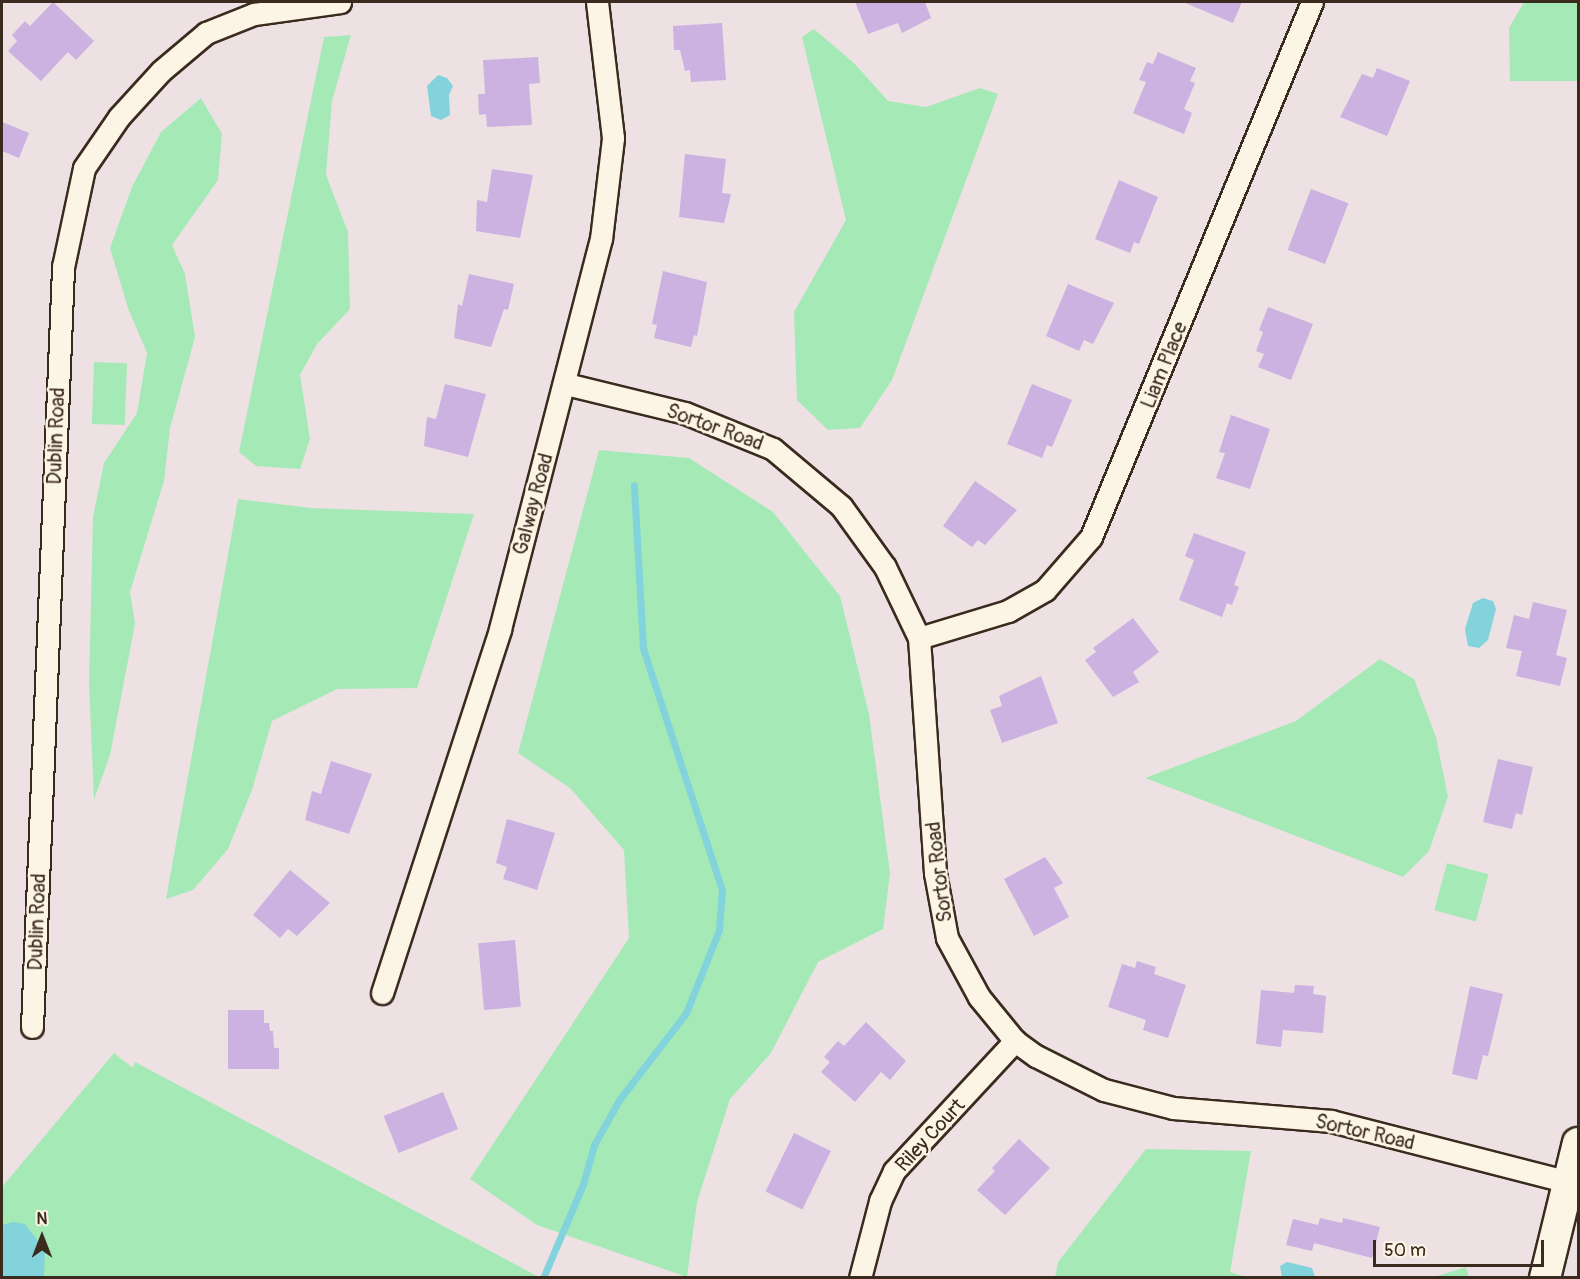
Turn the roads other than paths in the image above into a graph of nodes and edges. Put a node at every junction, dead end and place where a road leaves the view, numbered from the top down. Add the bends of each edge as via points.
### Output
1 (340, 2) edge
2 (597, 2) edge
3 (1312, 2) edge
4 (566, 384) junction
5 (919, 638) junction
6 (382, 993) dead end
7 (32, 1027) dead end
8 (1015, 1041) junction
9 (1578, 1143) edge
10 (1568, 1182) junction
11 (860, 1278) edge
12 (1545, 1278) edge

1 - 7 street, Dublin Road via 254,14 207,33 147,86 119,117 84,168 63,267
2 - 4 street, Galway Road via 614,138 601,239 576,325
3 - 5 street, Liam Place via 1091,537 1045,590 1008,611
4 - 5 street, Sortor Road via 685,413 773,449 841,506 885,567
4 - 6 street, Galway Road via 500,629
5 - 8 street, Sortor Road via 935,873 947,938 980,997
8 - 10 street, Sortor Road via 1036,1056 1104,1090 1161,1105 1331,1121
8 - 11 street, Riley Court via 894,1172 880,1201
9 - 10 street
10 - 12 street

